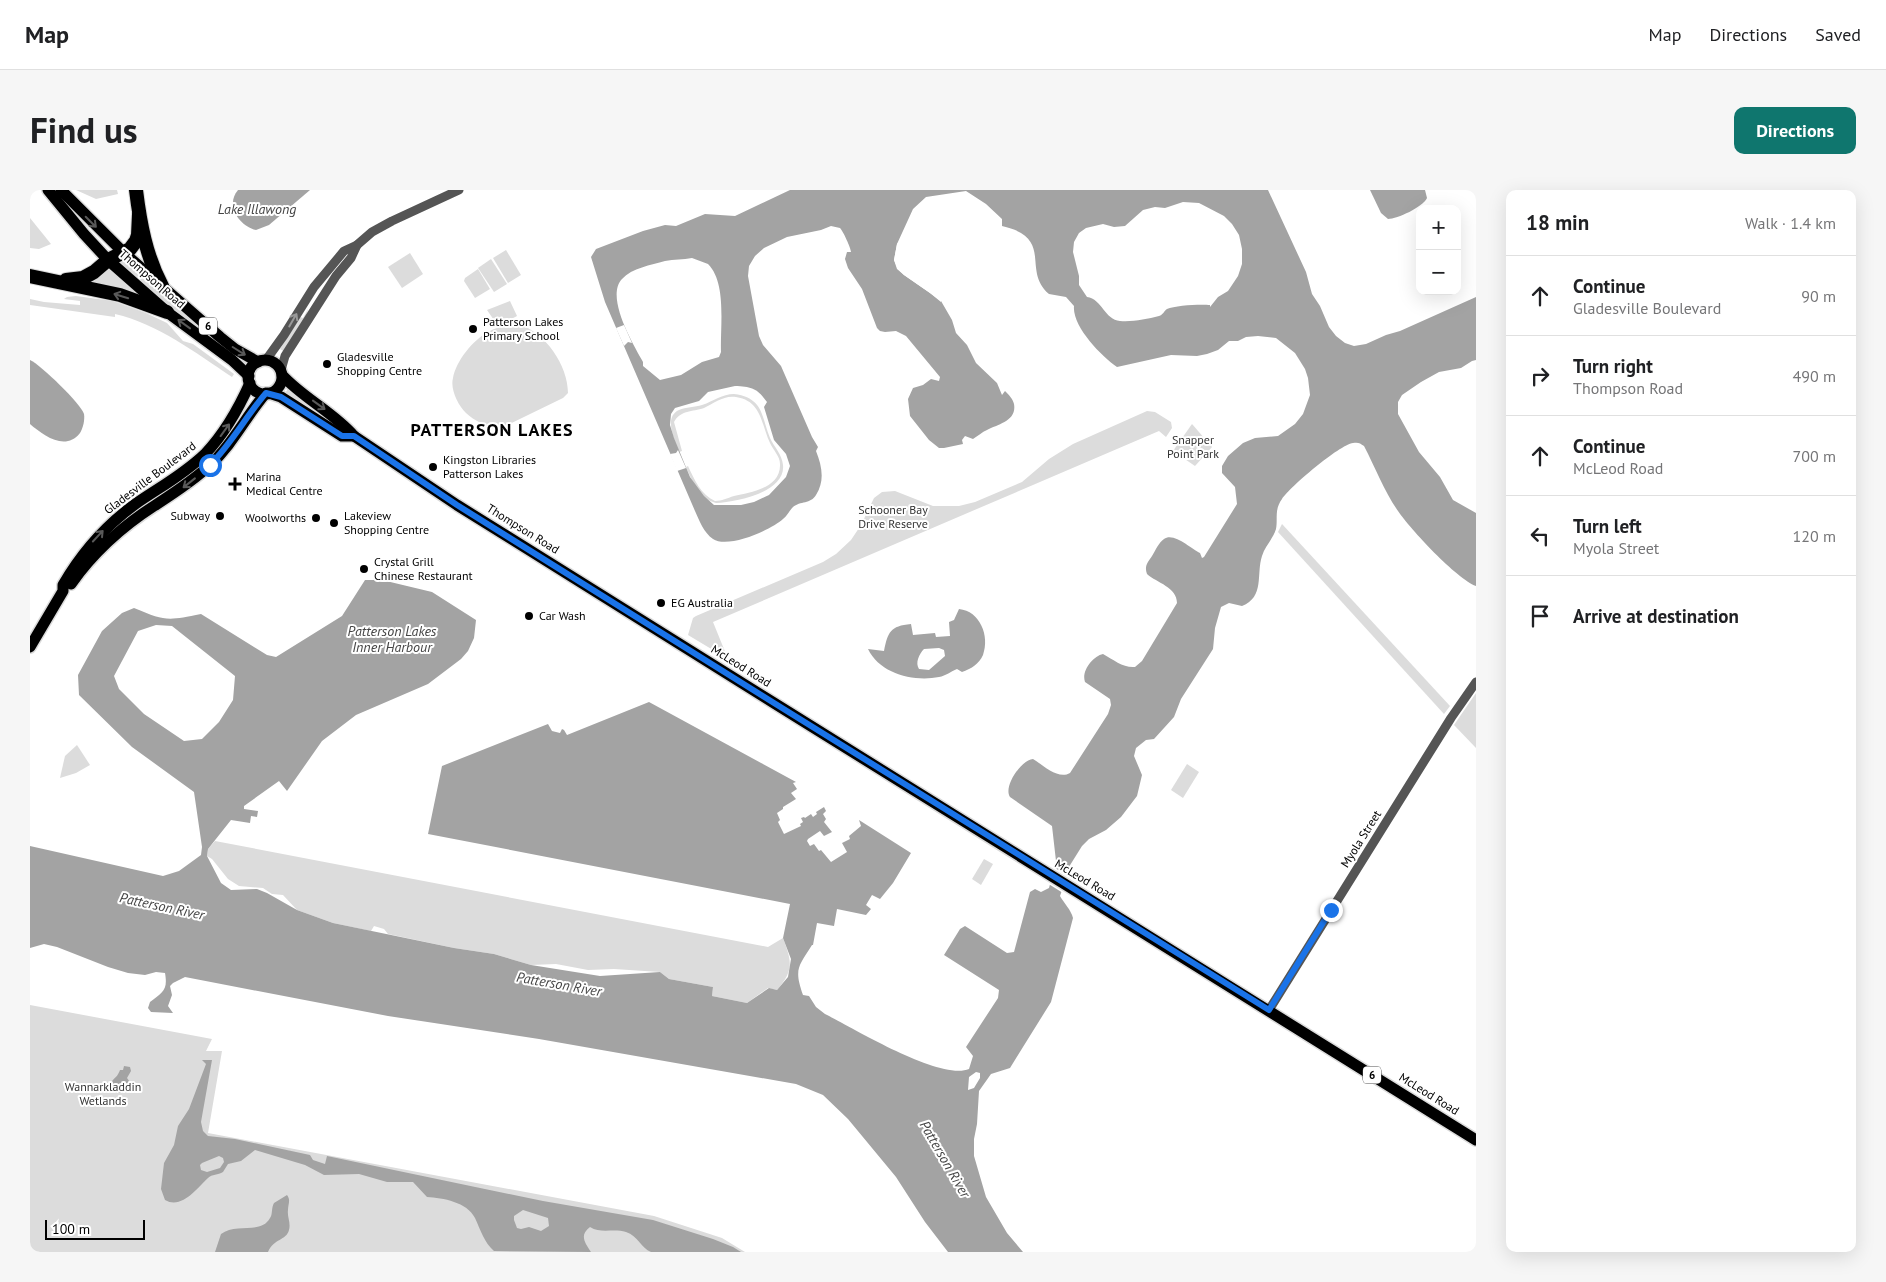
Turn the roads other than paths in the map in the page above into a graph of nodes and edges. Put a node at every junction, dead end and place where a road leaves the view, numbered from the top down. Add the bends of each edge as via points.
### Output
1 (48, 190) edge
2 (61, 190) edge
3 (136, 190) edge
4 (459, 190) edge
5 (139, 214) junction
6 (357, 245) junction
7 (123, 252) junction
8 (108, 260) junction
9 (30, 276) edge
10 (55, 280) junction
11 (162, 286) junction
12 (167, 312) junction
13 (262, 361) junction
14 (281, 372) junction
15 (250, 380) junction
16 (268, 393) junction
17 (354, 436) junction
18 (63, 591) junction
19 (679, 643) joint
20 (30, 647) edge
21 (1476, 682) edge
22 (1269, 1010) junction
23 (1476, 1140) edge

1 - 8 main road, Thompson Road / 6
2 -> 7 main road, Thompson Road / 6
3 - 5 highway
4 - 6 street via 387,223
5 - 7 highway via 136,241
5 - 11 highway via 150,258
13 -> 6 street via 326,271 344,252
6 - 14 street via 285,356
7 - 8 highway
7 - 11 main road, Thompson Road / 6
8 - 10 highway via 83,278
8 - 12 main road, Thompson Road / 6
9 - 10 highway
12 -> 10 highway via 120,295
11 -> 13 main road, Thompson Road / 6 via 235,349
15 -> 12 main road, Thompson Road / 6 via 232,360
13 - 14 main road, 6 via 275,363
13 - 15 main road via 251,368
14 - 16 main road via 280,384
14 -> 17 main road, Thompson Road / 6 via 290,384 342,422
15 - 16 main road, 6 via 257,391
18 -> 15 main road, Gladesville Boulevard via 71,572 101,533 185,471 212,446 232,420
16 - 17 main road, Thompson Road / 6 via 281,397 342,436
16 -> 18 main road, Gladesville Boulevard via 210,465 123,530
17 - 19 main road, Thompson Road / 6 via 457,505
18 - 20 main road, Gladesville Boulevard
19 - 22 main road, McLeod Road / 6
21 - 22 street, Myola Street via 1450,718
22 - 23 main road, McLeod Road / 6

